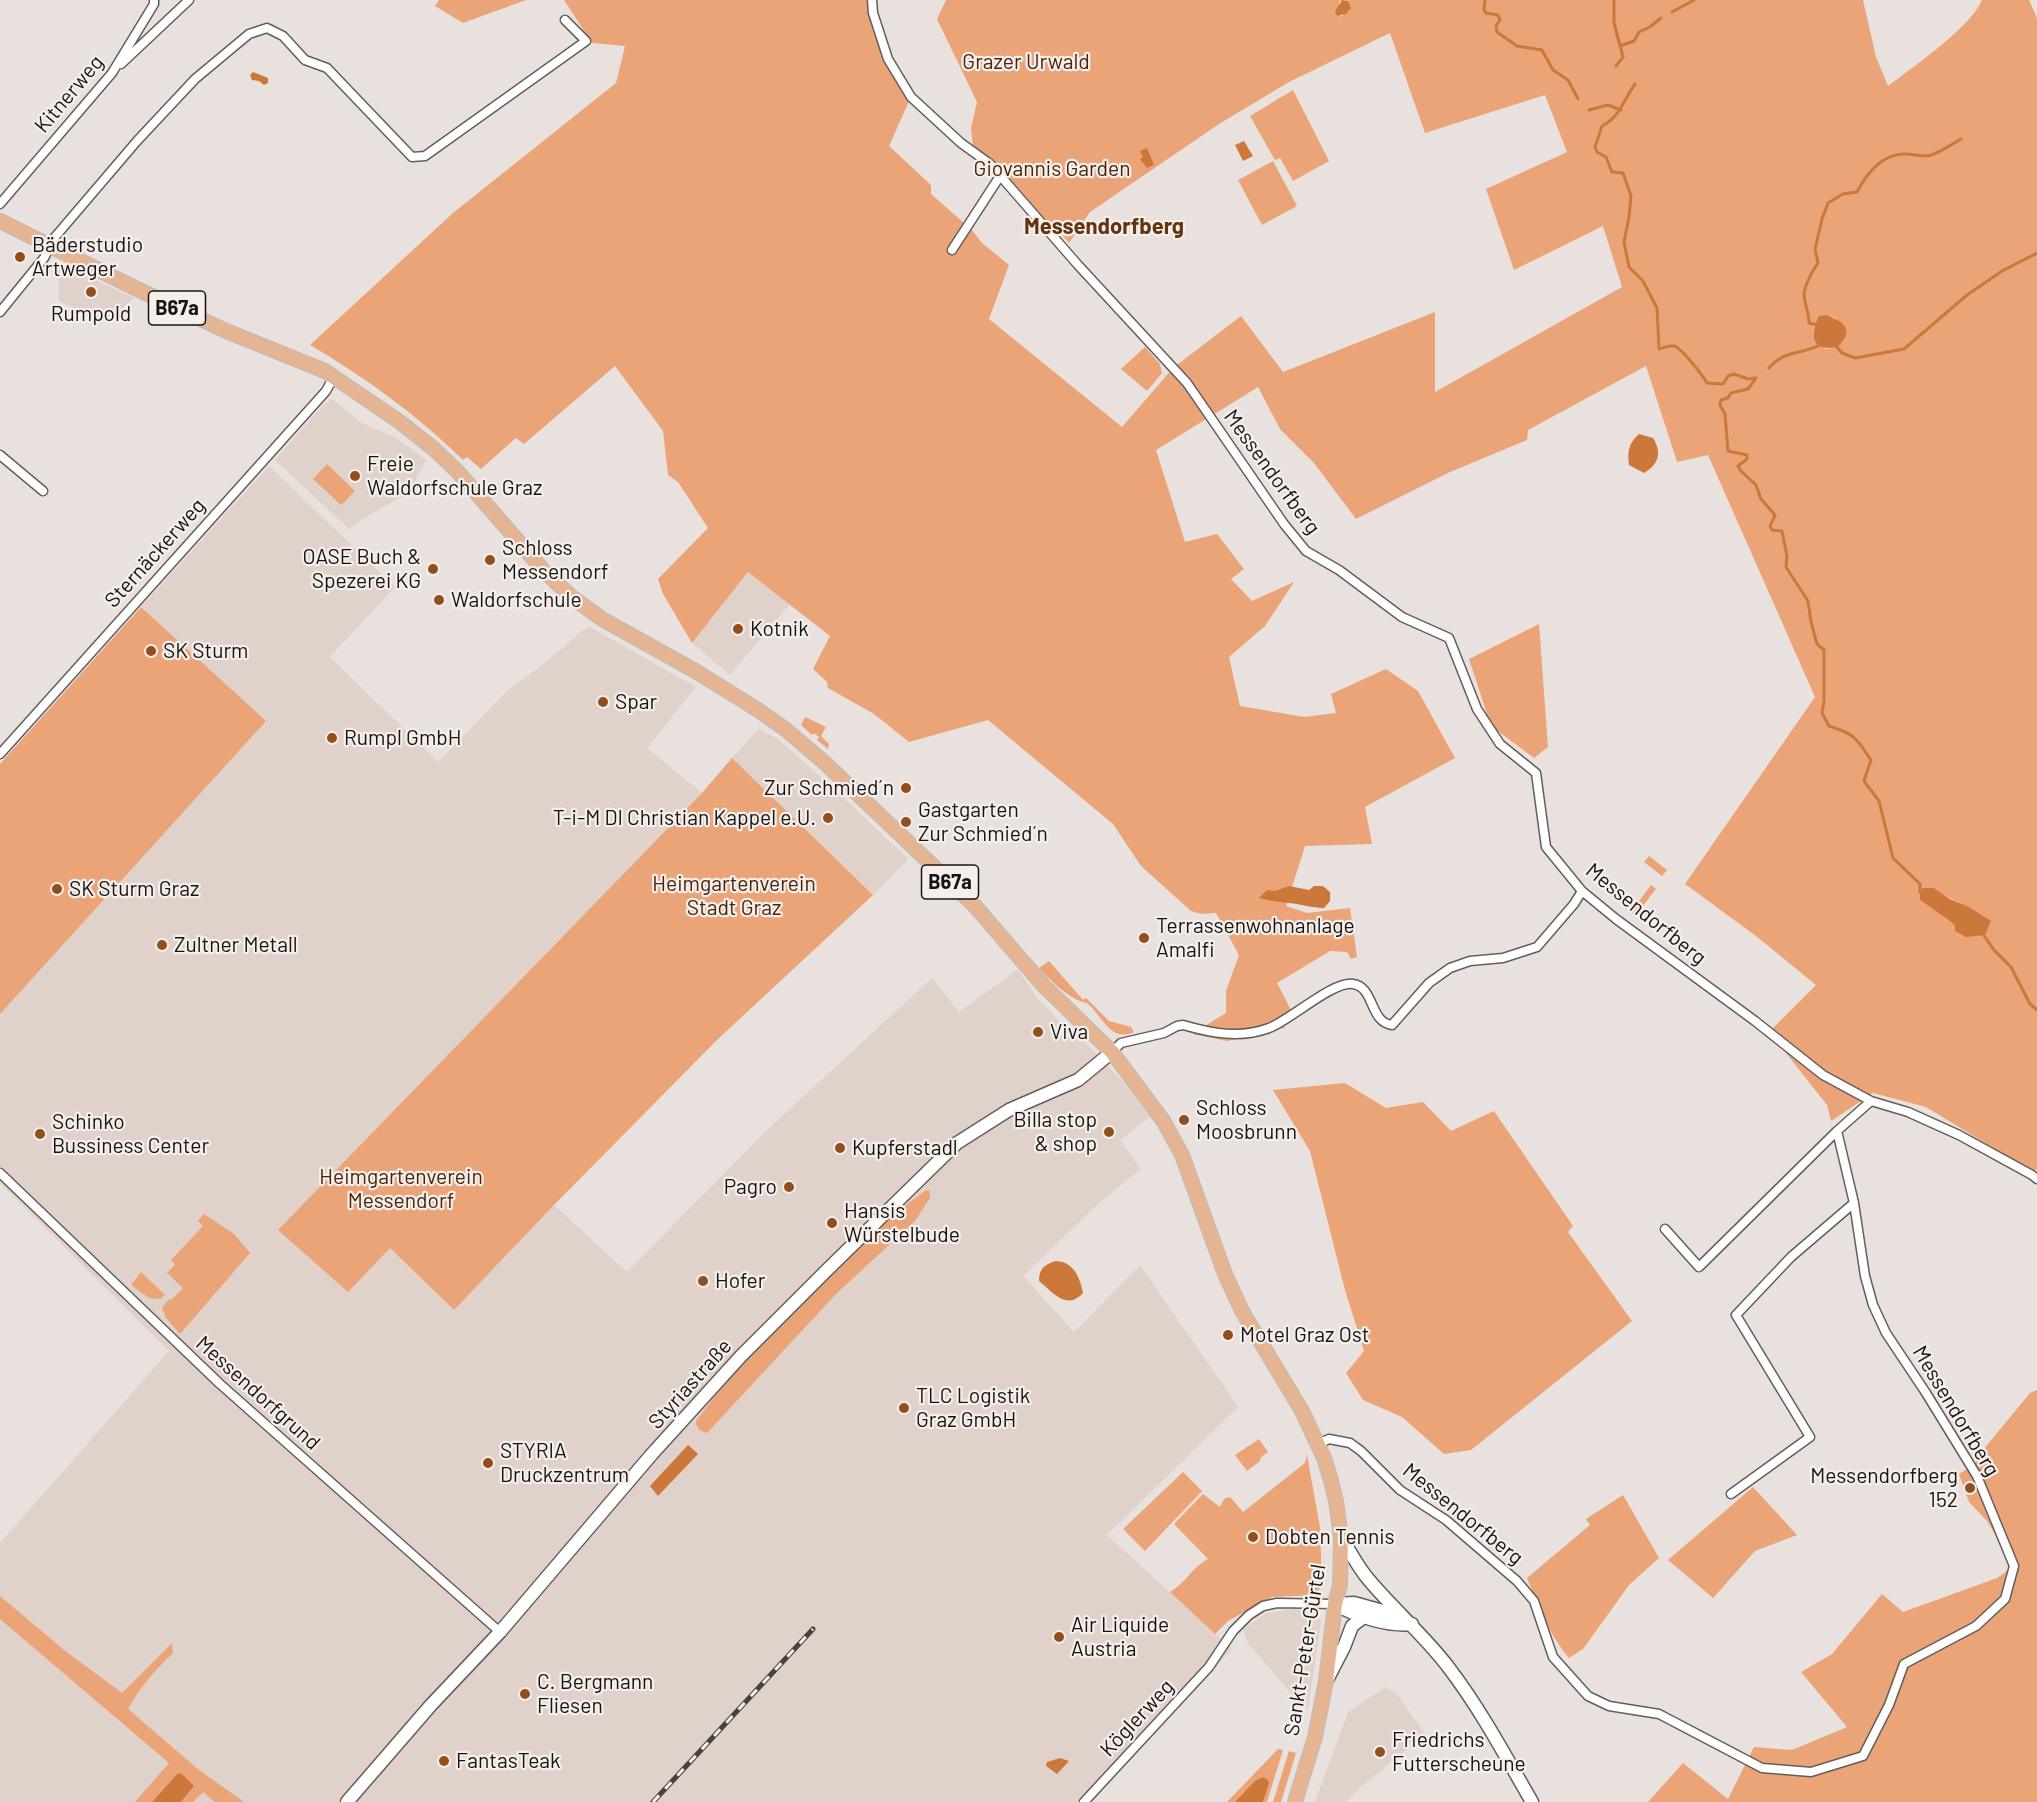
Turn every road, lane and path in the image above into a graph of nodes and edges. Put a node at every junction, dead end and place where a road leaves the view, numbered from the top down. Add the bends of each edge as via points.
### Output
1 (154, 0) edge
2 (189, 0) edge
3 (872, 0) edge
4 (565, 20) dead end
5 (112, 73) junction
6 (1000, 176) junction
7 (0, 204) edge
8 (0, 221) edge
9 (50, 246) junction
10 (952, 250) dead end
11 (0, 312) edge
12 (334, 376) junction
13 (0, 455) edge
14 (43, 491) dead end
15 (0, 754) edge
16 (1582, 891) junction
17 (1112, 1052) junction
18 (1871, 1101) junction
19 (1837, 1131) junction
20 (0, 1173) edge
21 (2037, 1179) edge
22 (1854, 1203) junction
23 (1665, 1228) dead end
24 (1318, 1444) junction
25 (1731, 1494) dead end
26 (1341, 1538) junction
27 (1335, 1604) junction
28 (1365, 1616) junction
29 (1408, 1620) junction
30 (500, 1632) junction
31 (1326, 1681) junction
32 (346, 1802) edge
33 (1084, 1802) edge
34 (1295, 1802) edge
35 (1532, 1802) edge

1 - 5 street, Kitnerweg
2 - 5 street
3 - 6 street, Messendorfberg via 888,59 911,97
4 - 9 street via 586,41 425,156 412,157 327,68 305,60 283,36 267,28 249,34 195,80
5 - 7 street, Kitnerweg
6 - 10 street
6 - 16 street, Messendorfberg via 1187,383 1306,551 1340,570 1402,617 1449,638 1478,709 1500,744 1536,773 1546,847
8 - 9 main road, B67a
9 - 11 street
9 - 12 main road, B67a via 226,331
12 - 15 street, Sternäckerweg via 326,392
12 - 17 main road, B67a via 434,448 573,598 758,710 825,763 974,905 1044,986
13 - 14 street
16 - 17 street via 1537,946 1450,968 1429,983 1392,1025 1378,1018 1371,999 1358,986 1348,984 1322,995 1269,1028 1223,1035 1183,1025 1164,1034 1121,1043
16 - 18 street, Messendorfberg via 1823,1075
17 - 24 main road, B67a via 1164,1122 1182,1155 1242,1311
17 - 30 street, Styriastraße via 1078,1080 1009,1110 957,1143 741,1356
18 - 19 street
18 - 21 street, Messendorfberg via 1908,1112 1959,1135
19 - 22 street, Messendorfberg
19 - 23 street via 1699,1267
20 - 30 street, Messendorfgrund via 220,1384
22 - 24 street, Messendorfberg via 1873,1305 1886,1333 1977,1476 2014,1566 2005,1599 1976,1626 1904,1664 1863,1756 1811,1772 1762,1768 1659,1714 1609,1706 1588,1696 1553,1658 1534,1601 1517,1581 1446,1520 1400,1490 1362,1451 1350,1443 1329,1440
22 - 25 street via 1791,1257 1736,1315 1810,1437
24 - 26 main road, B67a via 1332,1485
26 - 27 main road, Sankt-Peter-Gürtel / B67a via 1340,1585
26 - 29 street via 1354,1562
27 - 28 street
27 - 29 street via 1354,1603
27 - 31 main road, Sankt-Peter-Gürtel / B67a
27 - 33 street, Köglerweg via 1277,1603 1249,1615 1209,1667
28 - 29 street via 1400,1626
28 - 31 street via 1352,1626
29 - 35 street via 1473,1702
30 - 32 street, Styriastraße
31 - 34 main road, Sankt-Peter-Gürtel / B67a via 1315,1737

